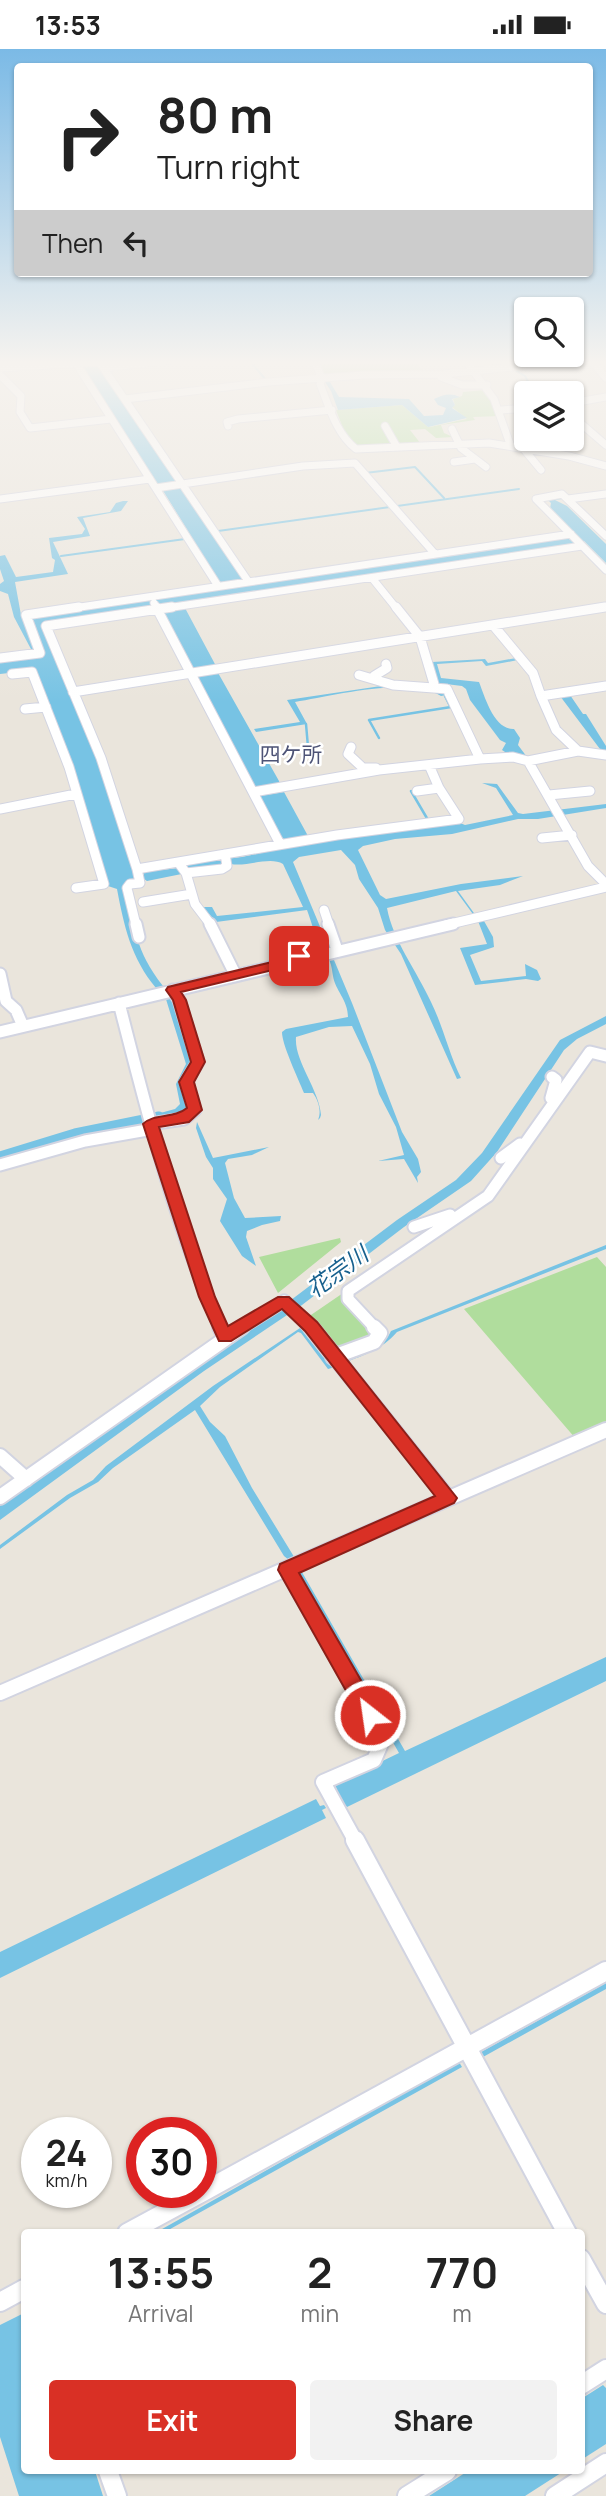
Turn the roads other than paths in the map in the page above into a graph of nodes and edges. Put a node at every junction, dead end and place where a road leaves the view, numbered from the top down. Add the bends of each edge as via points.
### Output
1 (147, 474) edge
2 (174, 474) edge
3 (250, 474) edge
4 (365, 474) edge
5 (150, 479) junction
6 (181, 485) junction
7 (158, 488) junction
8 (606, 494) edge
9 (0, 499) edge
10 (568, 499) junction
11 (605, 534) edge
12 (577, 541) junction
13 (435, 554) junction
14 (606, 570) edge
15 (372, 577) junction
16 (248, 581) junction
17 (218, 586) junction
18 (151, 597) junction
19 (606, 607) edge
20 (157, 608) junction
21 (493, 625) junction
22 (420, 637) junction
23 (0, 658) edge
24 (386, 664) dead end
25 (191, 673) junction
26 (12, 674) dead end
27 (359, 675) dead end
28 (374, 676) junction
29 (434, 684) junction
30 (606, 686) edge
31 (73, 692) junction
32 (541, 696) junction
33 (46, 707) junction
34 (25, 709) dead end
35 (351, 747) dead end
36 (578, 751) junction
37 (606, 755) edge
38 (481, 759) junction
39 (528, 761) junction
40 (429, 765) junction
41 (390, 769) junction
42 (439, 788) junction
43 (417, 791) dead end
44 (590, 791) dead end
45 (253, 792) junction
46 (76, 793) junction
47 (548, 795) junction
48 (0, 809) edge
49 (572, 835) junction
50 (542, 838) dead end
51 (280, 844) junction
52 (225, 854) junction
53 (178, 862) junction
54 (137, 869) junction
55 (186, 873) junction
56 (606, 885) edge
57 (76, 888) dead end
58 (192, 894) junction
59 (143, 902) dead end
60 (324, 910) dead end
61 (139, 937) dead end
62 (293, 946) dead end
63 (336, 947) dead end
64 (302, 959) junction
65 (234, 972) dead end
66 (0, 974) edge
67 (173, 990) junction
68 (119, 1003) junction
69 (23, 1026) junction
70 (0, 1032) edge
71 (606, 1056) edge
72 (552, 1077) dead end
73 (555, 1101) junction
74 (152, 1126) junction
75 (530, 1139) junction
76 (501, 1158) dead end
77 (0, 1165) edge
78 (450, 1215) dead end
79 (414, 1227) dead end
80 (225, 1337) junction
81 (334, 1357) junction
82 (606, 1430) edge
83 (0, 1456) edge
84 (26, 1479) junction
85 (0, 1497) edge
86 (448, 1498) junction
87 (287, 1570) junction
88 (0, 1693) edge
89 (606, 1971) edge
90 (469, 2056) junction
91 (217, 2185) edge
92 (173, 2208) edge
93 (134, 2229) edge
94 (565, 2229) edge
95 (585, 2266) edge
96 (21, 2291) edge
97 (1, 2301) edge
98 (606, 2304) edge
99 (606, 2369) edge
100 (585, 2382) edge
101 (606, 2463) edge
102 (109, 2474) edge
103 (442, 2474) edge
104 (117, 2496) edge
105 (407, 2496) edge
106 (555, 2496) edge

1 - 5 street
2 - 6 street
3 - 6 street
4 - 13 street
5 - 7 street
5 - 9 street
6 - 7 street
6 - 16 street
7 - 17 street
8 - 10 street
10 - 11 street
10 - 12 street via 562,495 536,499
12 - 13 street
12 - 14 street
12 - 15 street
13 - 16 street
15 - 20 street
15 - 22 street
16 - 17 street
17 - 18 street
18 - 20 street
18 - 23 street via 26,615 40,653
19 - 21 street
20 - 25 street
20 - 31 street via 46,626
21 - 22 street
21 - 32 street via 533,673
22 - 25 street
22 - 29 street
24 - 28 street via 387,668
25 - 31 street
25 - 45 street
26 - 33 street via 32,672
27 - 28 street
28 - 29 street via 388,684
29 - 38 street via 447,689
30 - 32 street
31 - 54 street via 101,758
32 - 36 street via 556,730
33 - 34 street
33 - 46 street
35 - 41 street via 348,754 363,768
36 - 37 street
36 - 39 street
38 - 39 street
38 - 40 street
39 - 47 street
40 - 41 street
40 - 42 street
41 - 45 street
42 - 43 street
42 - 51 street via 459,818
44 - 47 street
45 - 51 street
46 - 48 street
46 - 57 street via 104,884
47 - 49 street
49 - 50 street
49 - 56 street via 588,866
51 - 52 street
52 - 53 street
52 - 55 street via 225,869
53 - 54 street
53 - 55 street
54 - 61 street via 140,883 127,888
55 - 58 street
56 - 64 street
58 - 59 street
58 - 65 street
60 - 63 street
62 - 64 street
64 - 67 street
66 - 69 street via 6,1001
67 - 68 street
67 - 74 street via 198,1062 186,1082 195,1110 184,1119
68 - 69 street
68 - 74 street
69 - 70 street
71 - 73 street via 590,1052
72 - 73 street via 556,1080 551,1098
73 - 75 street
74 - 77 street
74 - 80 street via 207,1297
75 - 76 street
75 - 81 street via 488,1196 348,1291 348,1299 380,1333 374,1342
78 - 79 street
80 - 81 street via 284,1301 298,1311
80 - 84 street
81 - 86 street
82 - 86 street
83 - 84 street
84 - 85 street
86 - 87 street
87 - 88 street
87 - 90 street via 383,1739 374,1760 323,1782
89 - 90 street
90 - 91 street
90 - 94 street
92 - 93 street
95 - 98 street
96 - 97 street
99 - 100 street
101 - 106 street
102 - 104 street
103 - 105 street

